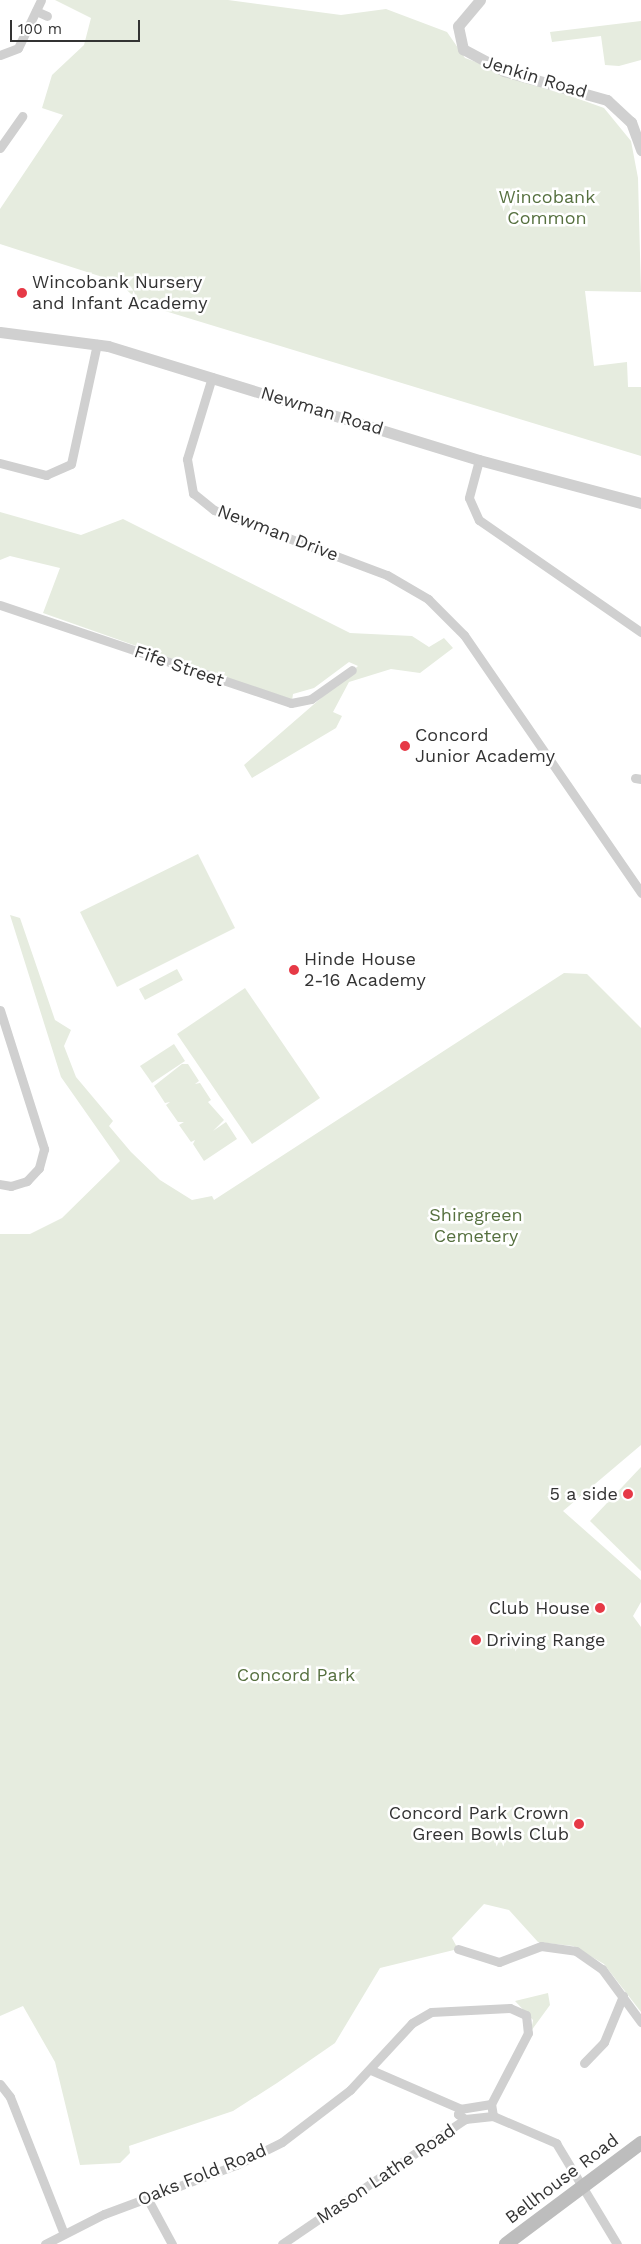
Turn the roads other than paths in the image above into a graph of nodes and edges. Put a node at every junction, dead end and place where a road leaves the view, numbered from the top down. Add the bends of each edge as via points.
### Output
1 (40, 0) edge
2 (480, 0) edge
3 (36, 11) junction
4 (47, 16) dead end
5 (0, 56) edge
6 (22, 116) dead end
7 (0, 148) edge
8 (641, 150) edge
9 (0, 332) edge
10 (98, 344) junction
11 (212, 377) junction
12 (479, 460) junction
13 (0, 463) edge
14 (641, 503) edge
15 (0, 605) edge
16 (641, 632) edge
17 (352, 670) dead end
18 (641, 892) edge
19 (0, 1010) edge
20 (0, 1184) edge
21 (458, 1949) dead end
22 (623, 1996) junction
23 (641, 2022) edge
24 (584, 2063) dead end
25 (372, 2070) junction
26 (0, 2084) edge
27 (491, 2104) junction
28 (461, 2109) junction
29 (493, 2116) junction
30 (465, 2119) junction
31 (641, 2144) edge
32 (584, 2185) junction
33 (146, 2196) junction
34 (64, 2234) junction
35 (45, 2244) edge
36 (172, 2244) edge
37 (282, 2244) edge
38 (506, 2244) edge
39 (616, 2244) edge

1 - 3 street
2 - 8 street, Jenkin Road via 458,26 463,49 504,71 607,100 631,122
3 - 4 street
3 - 5 street via 18,48
6 - 7 street
9 - 10 street, Newman Road
10 - 11 street, Newman Road
10 - 13 street via 71,464 46,476
11 - 12 street, Newman Road
11 - 18 street, Newman Drive via 187,459 193,494 214,510 408,585 464,635
12 - 14 street, Newman Road
12 - 16 street via 469,498 479,520
15 - 17 street, Fife Street via 291,703 311,699
19 - 20 street via 44,1149 39,1168 27,1180 11,1186
21 - 22 street via 499,1962 529,1948 566,1947 602,1969
22 - 23 street
22 - 24 street via 604,2042
25 - 27 street, Oaks Fold Road via 424,2014 510,2008 526,2015 528,2033
25 - 28 street
25 - 33 street, Oaks Fold Road via 282,2142 236,2165
26 - 34 street via 10,2097
27 - 28 street
27 - 29 street
28 - 30 street via 458,2114
29 - 30 street
29 - 32 street via 556,2143
30 - 37 street, Mason Lathe Road
31 - 32 main road, Bellhouse Road
32 - 38 main road, Bellhouse Road
32 - 39 street
33 - 34 street, Oaks Fold Road
33 - 36 street
34 - 35 street, Oaks Fold Road

